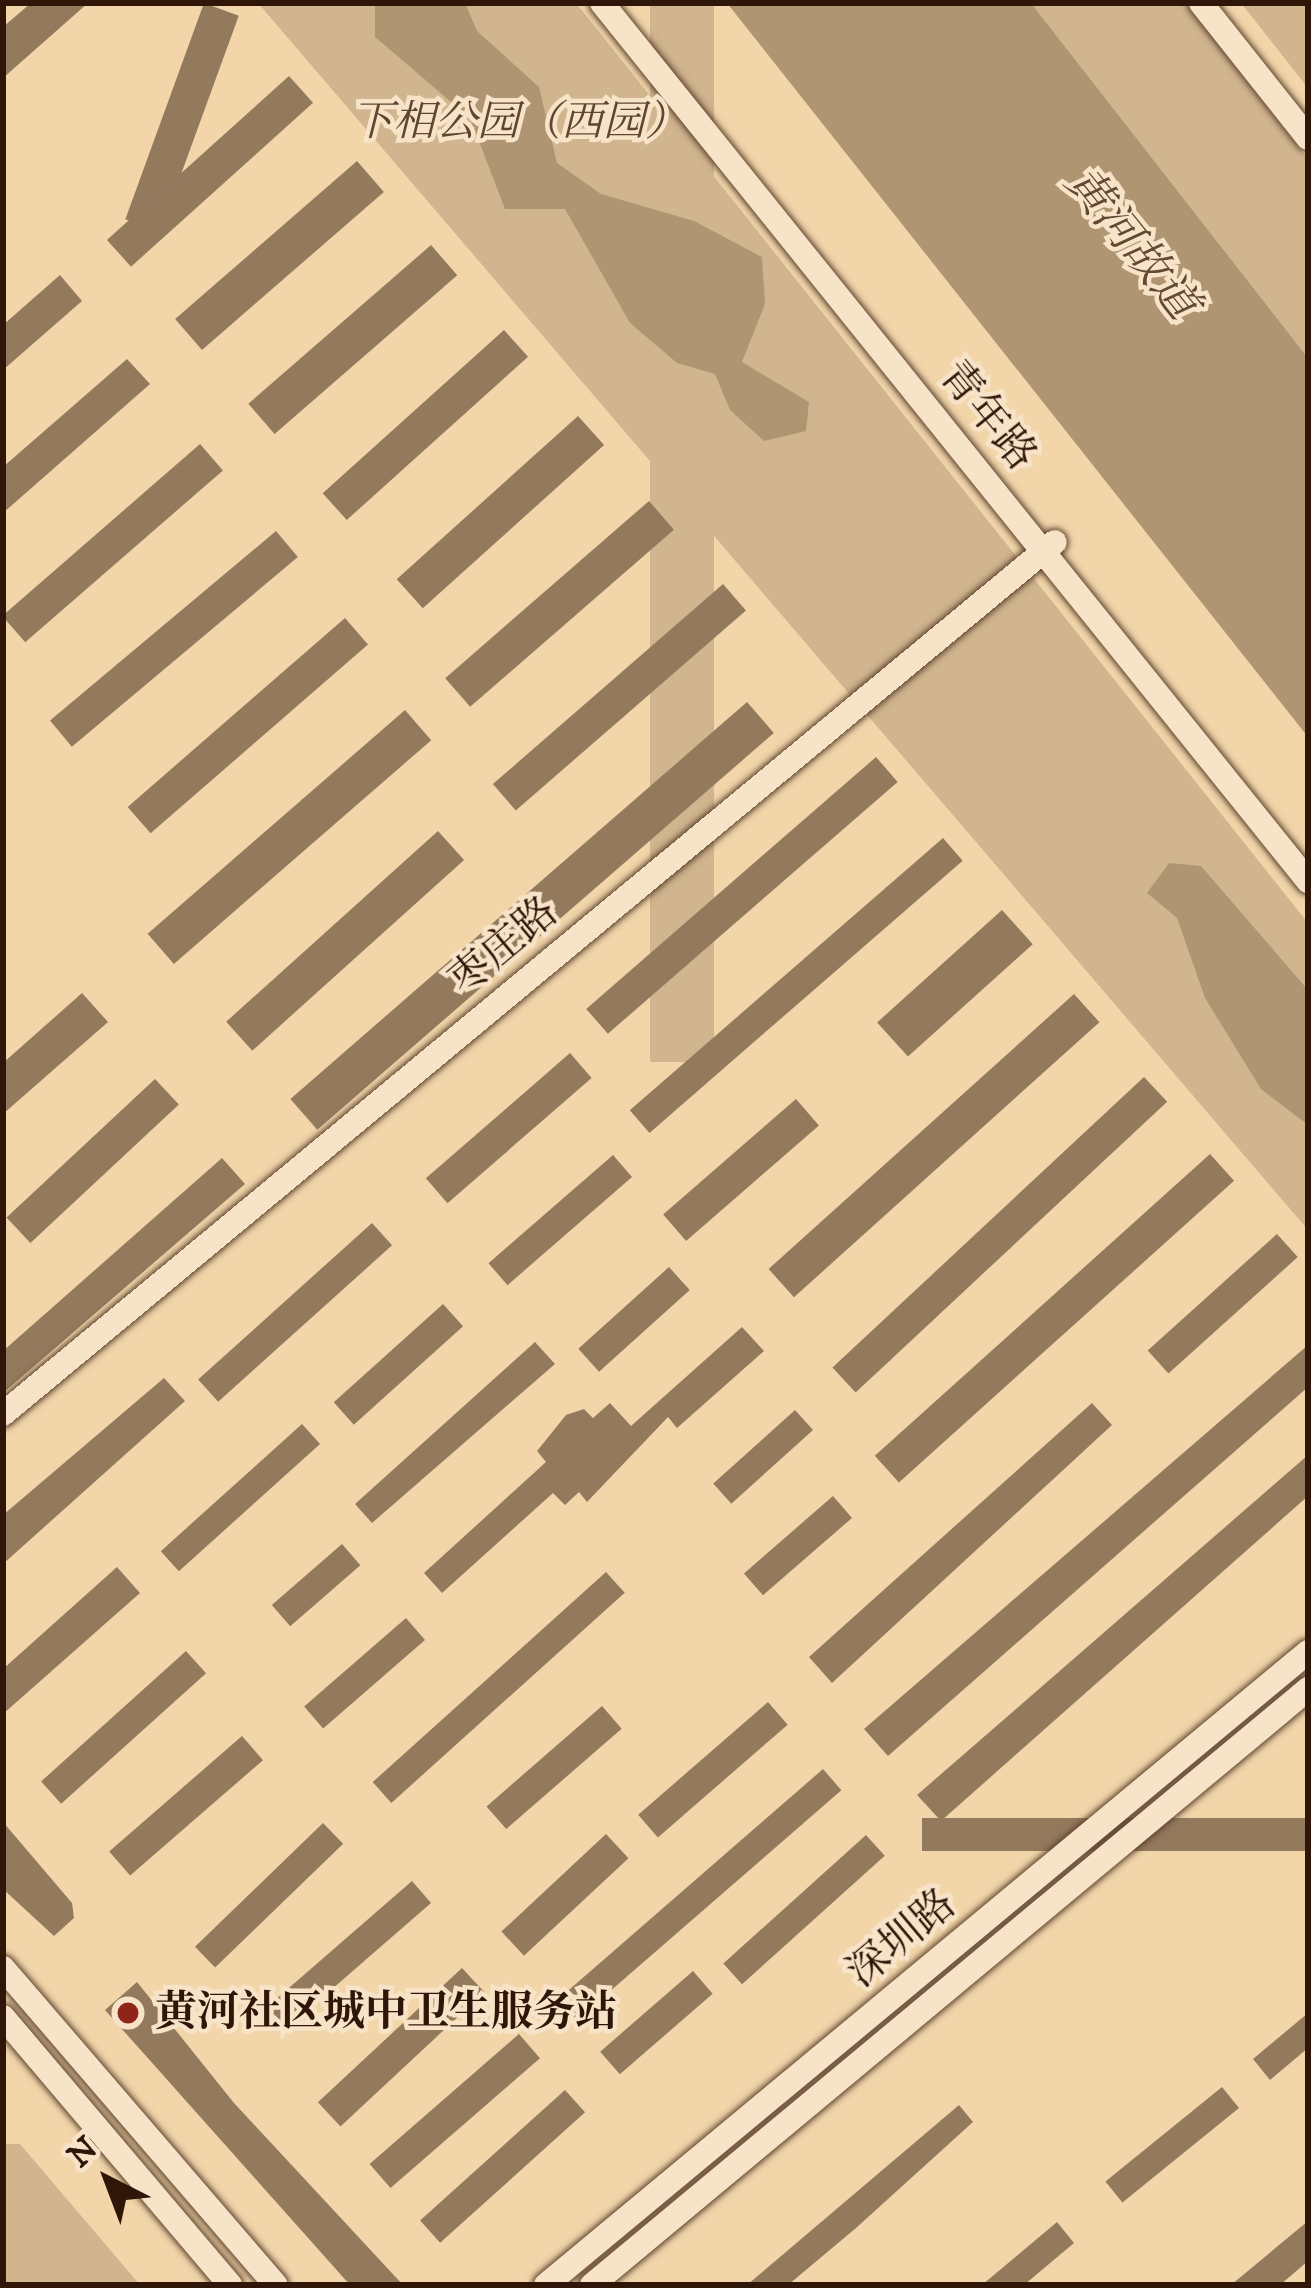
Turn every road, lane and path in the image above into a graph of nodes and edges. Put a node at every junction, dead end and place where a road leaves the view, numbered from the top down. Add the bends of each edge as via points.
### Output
1 (602, 3) edge
2 (619, 3) edge
3 (1201, 3) edge
4 (1308, 138) edge
5 (1050, 546) junction
6 (1308, 859) edge
7 (1308, 881) edge
8 (3, 1414) edge
9 (1308, 1652) edge
10 (1308, 1689) edge
11 (3, 1968) edge
12 (3, 2017) edge
13 (230, 2285) edge
14 (276, 2285) edge
15 (546, 2285) edge
16 (592, 2285) edge

1 - 5 street, 青年路
2 - 5 street, 青年路
3 - 4 street
5 - 6 street, 青年路
5 - 7 street, 青年路
5 - 8 street, 枣庄路
9 - 15 street, 深圳路
10 - 16 street, 深圳路
11 - 14 street
12 - 13 street

